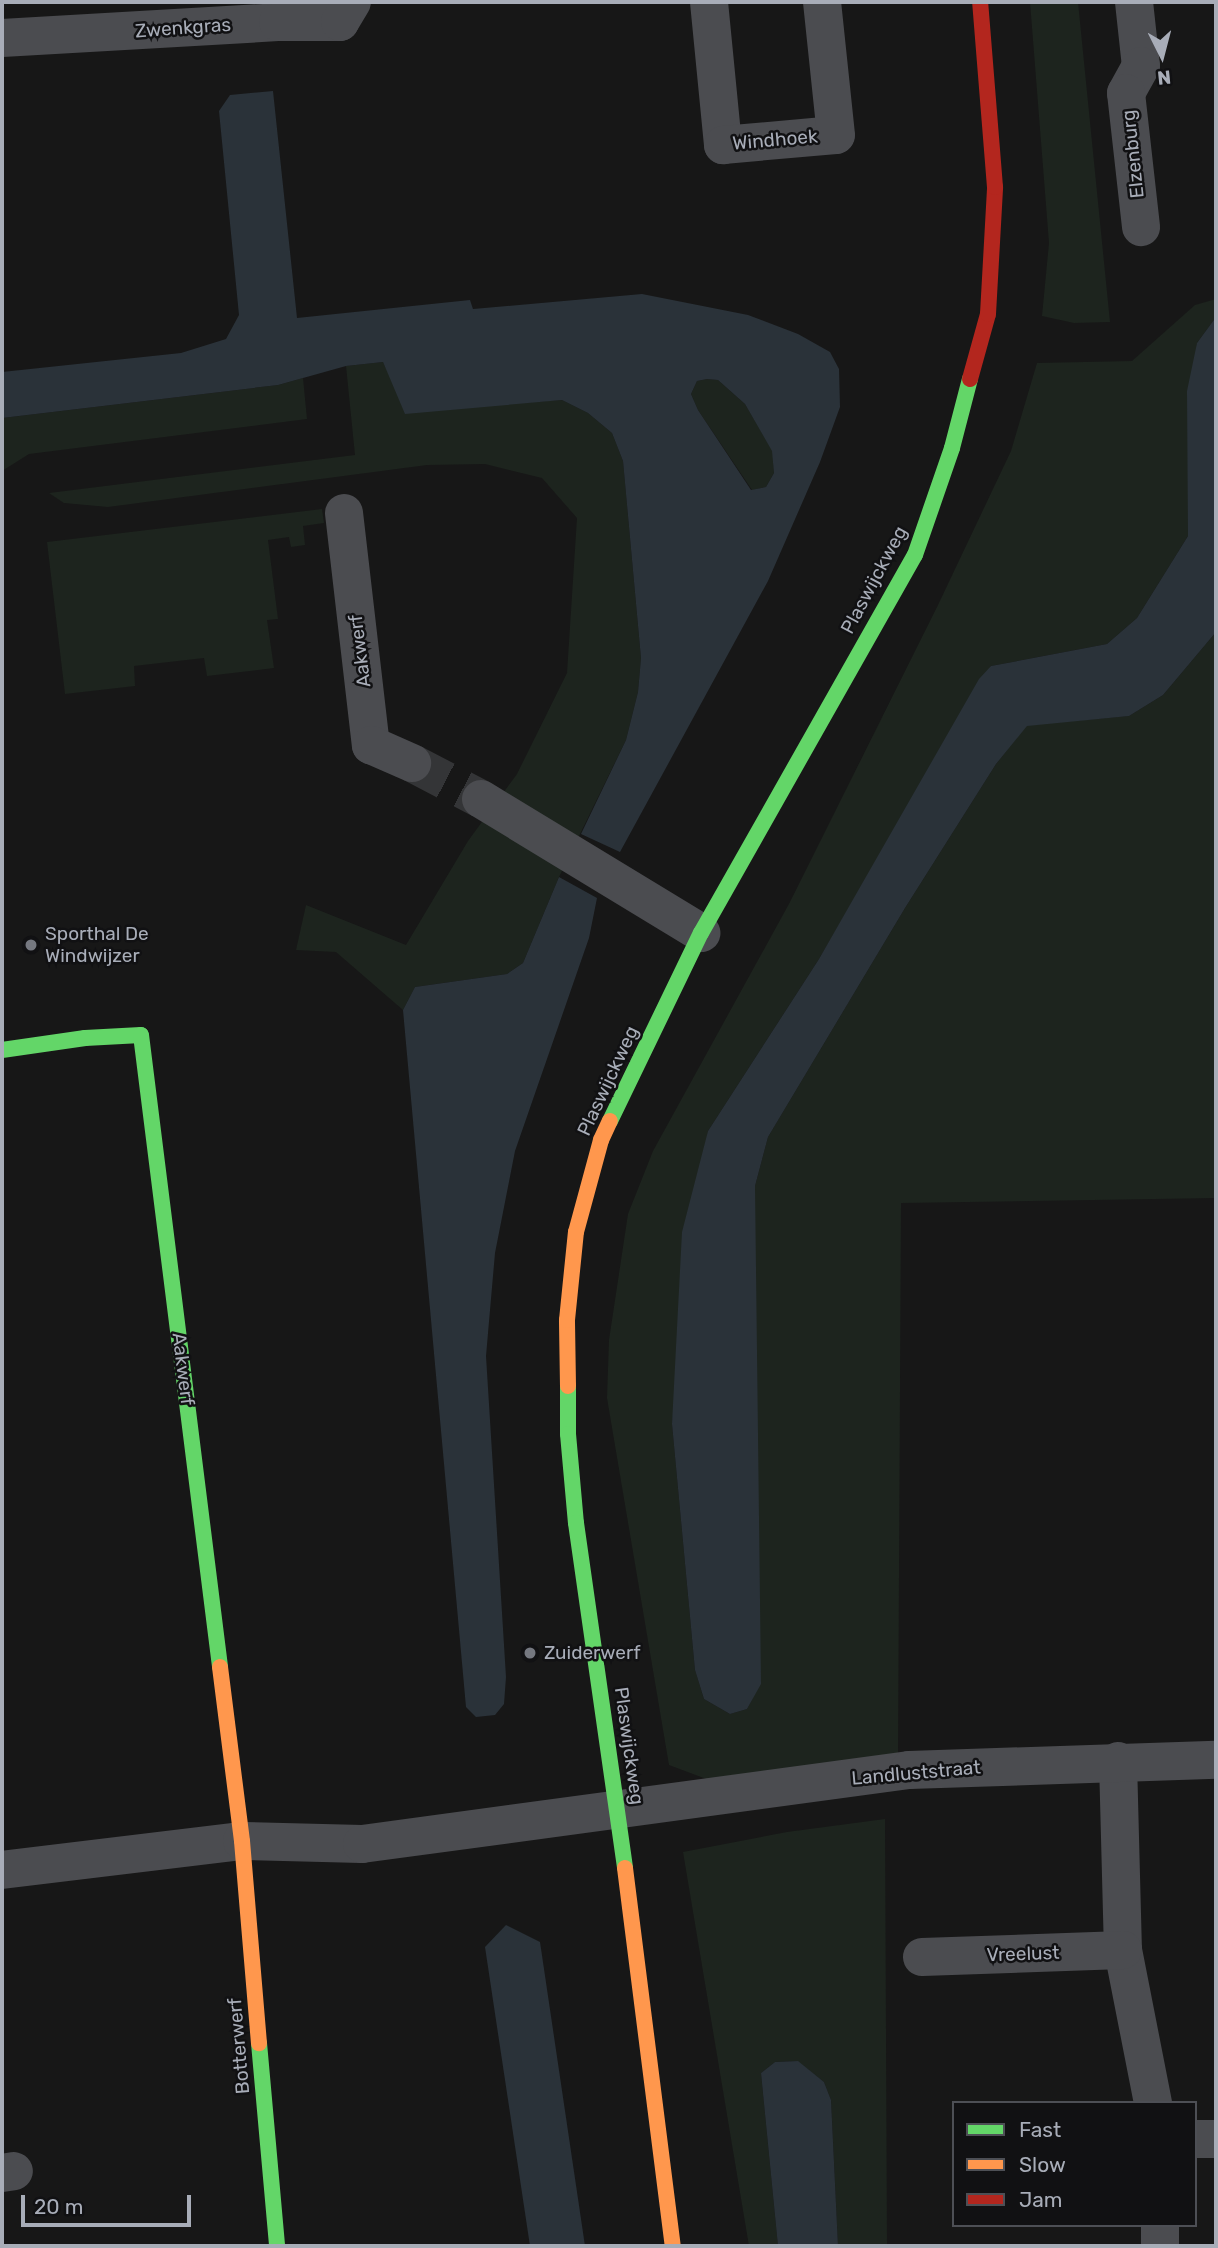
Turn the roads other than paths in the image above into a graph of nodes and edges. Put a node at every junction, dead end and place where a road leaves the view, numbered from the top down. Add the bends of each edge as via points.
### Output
1 (352, 2) edge
2 (709, 2) edge
3 (822, 2) edge
4 (980, 2) edge
5 (1134, 2) edge
6 (59, 18) edge
7 (2, 38) edge
8 (1141, 227) dead end
9 (344, 513) dead end
10 (412, 763) tunnel mouth
11 (481, 799) tunnel mouth
12 (701, 933) junction
13 (2, 1050) edge
14 (1216, 1760) edge
15 (1118, 1761) junction
16 (617, 1808) junction
17 (242, 1841) junction
18 (2, 1870) edge
19 (1123, 1951) junction
20 (922, 1957) dead end
21 (1153, 2101) edge
22 (1197, 2139) edge
23 (1216, 2139) edge
24 (1160, 2227) edge
25 (277, 2246) edge
26 (673, 2246) edge
27 (1160, 2246) edge

1 - 6 street, Zwenkgras via 340,22
2 - 3 street, Windhoek via 723,145 836,135
4 - 12 street, Plaswijckweg via 995,187 992,269 988,314 952,448 915,555
5 - 8 street, Elzenburg via 1141,66 1126,93
6 - 7 street, Zwenkgras
9 - 10 street, Aakwerf via 371,745
11 - 12 street
12 - 16 street, Plaswijckweg via 601,1140 576,1232 567,1320 568,1434 576,1523
13 - 17 street, Aakwerf via 141,1035
14 - 15 street, Landluststraat
15 - 16 street, Landluststraat via 909,1770
15 - 19 street
16 - 17 street via 362,1844
16 - 26 street, Plaswijckweg
17 - 18 street
17 - 25 street, Botterwerf
19 - 20 street, Vreelust
19 - 21 street
22 - 23 street
24 - 27 street

